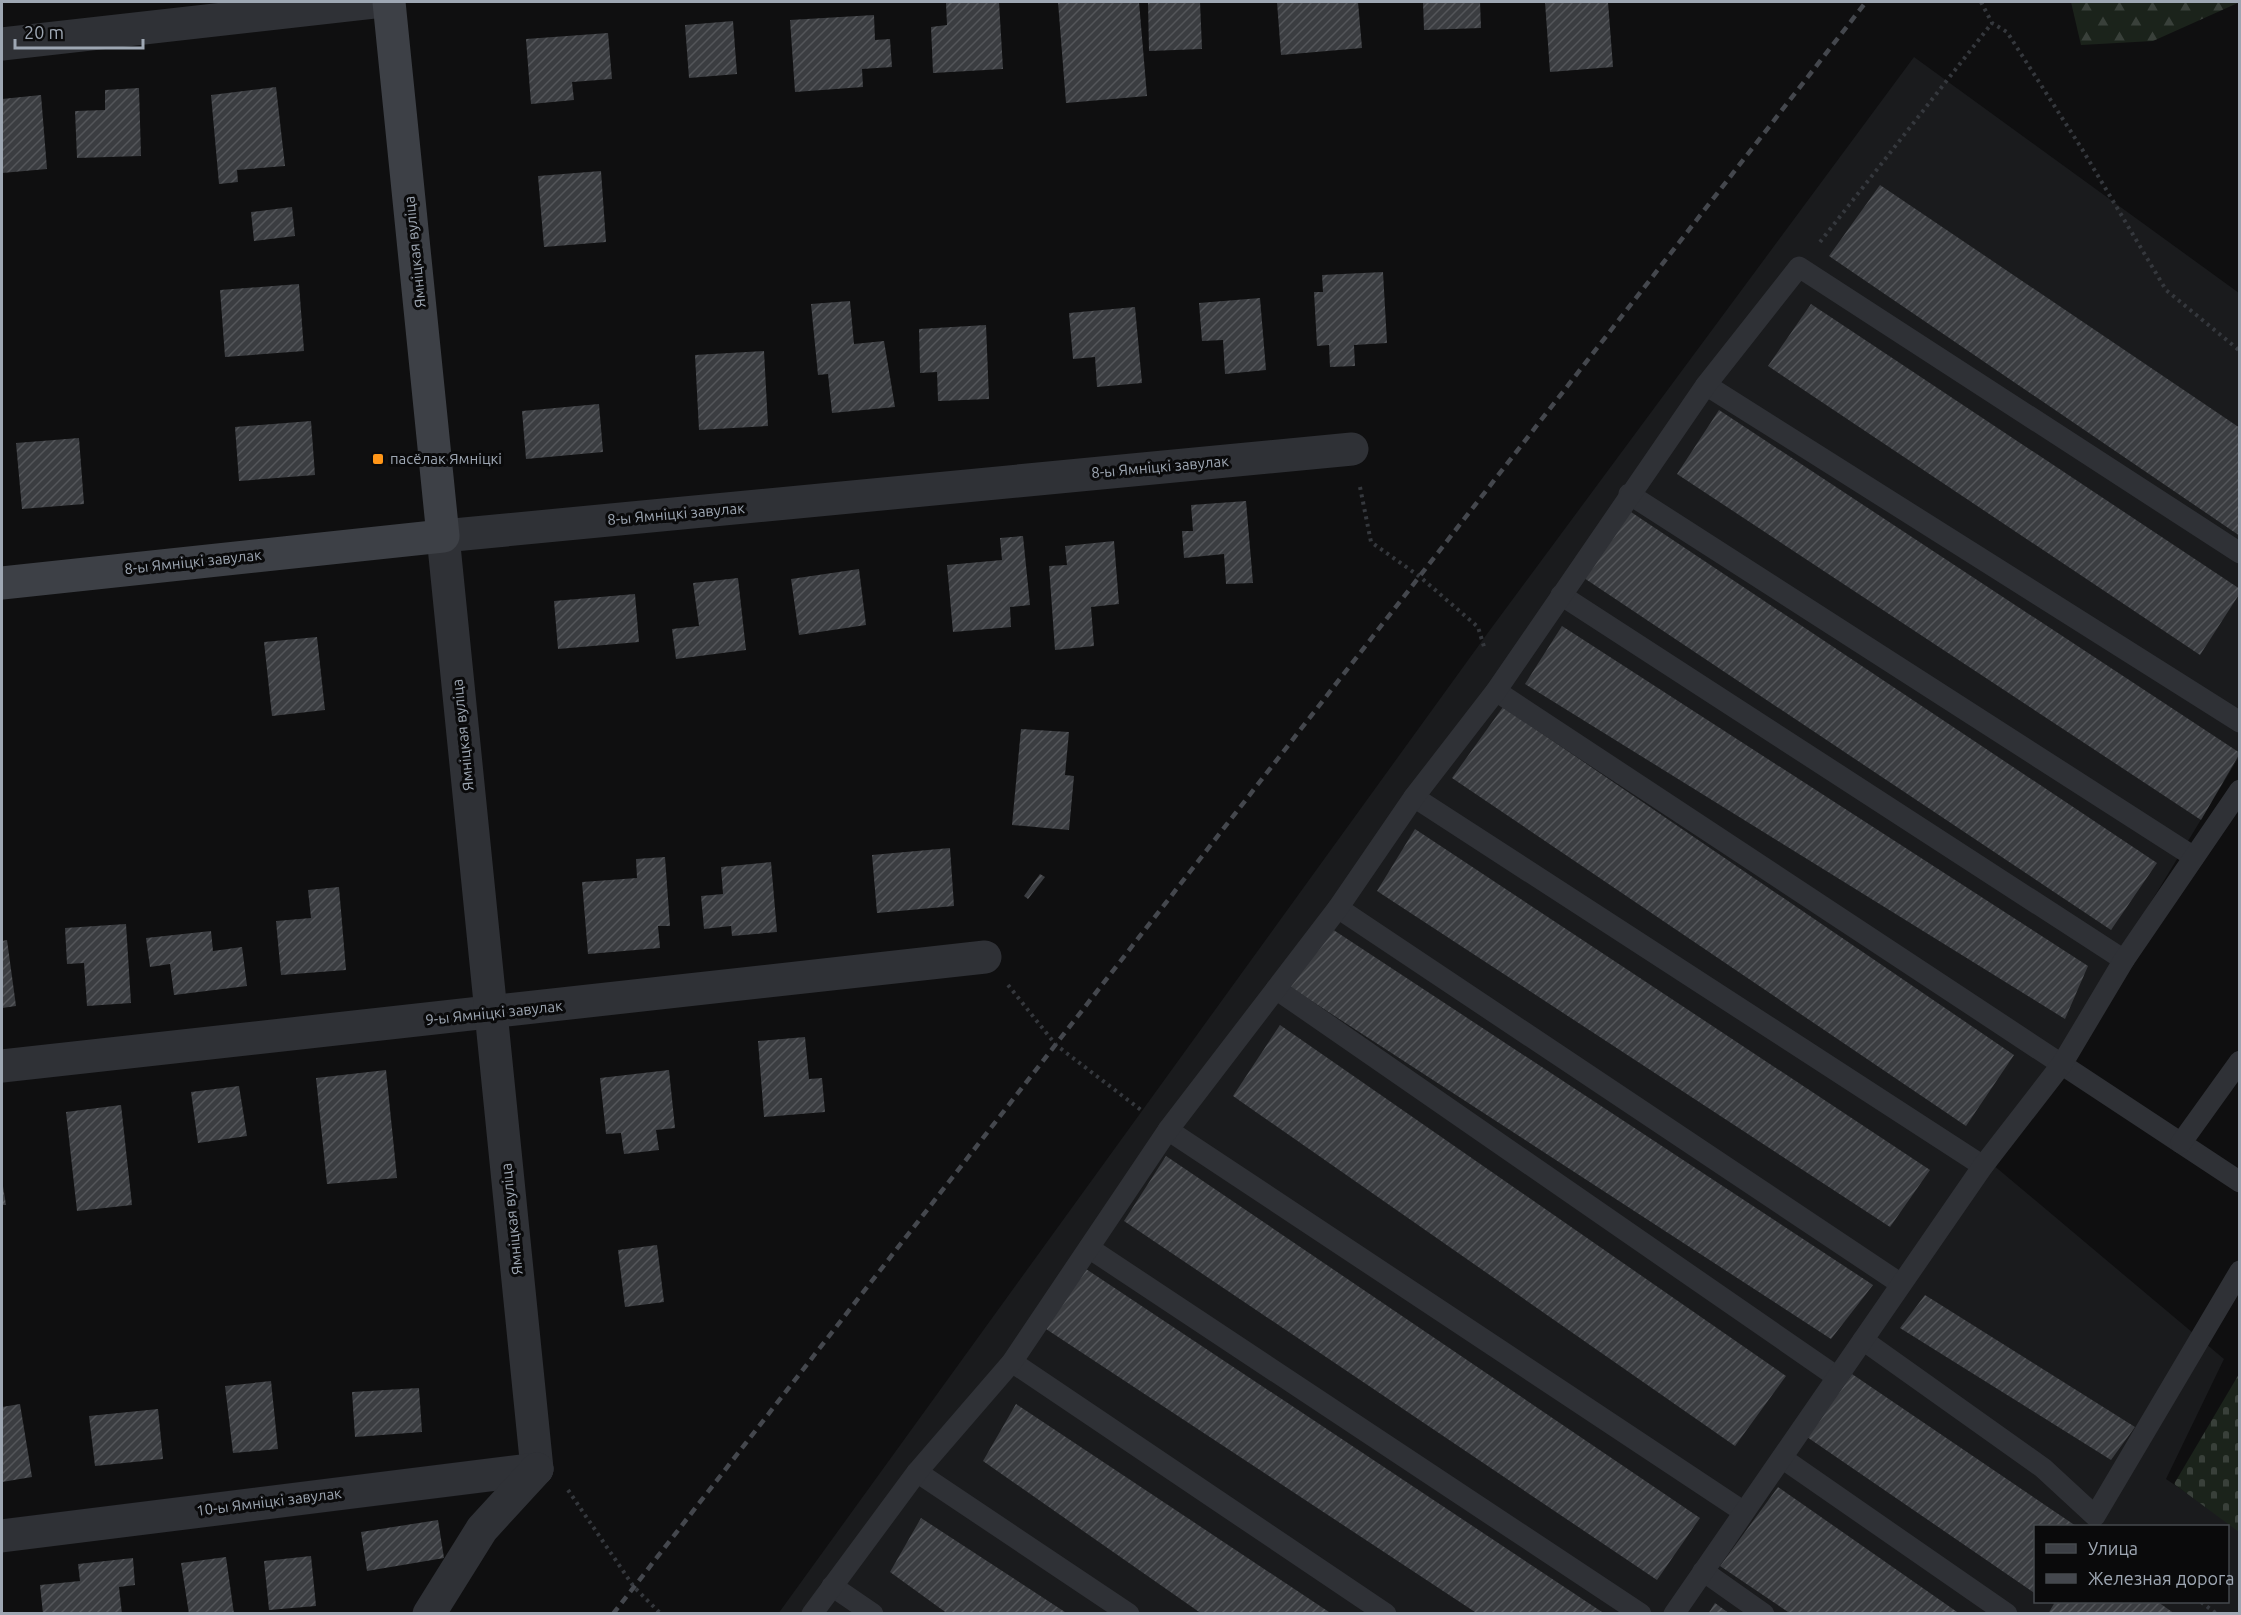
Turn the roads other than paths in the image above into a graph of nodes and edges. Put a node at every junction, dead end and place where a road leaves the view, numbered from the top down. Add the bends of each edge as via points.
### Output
1 (374, 2) edge
2 (389, 2) edge
3 (2, 44) edge
4 (1706, 385) junction
5 (1352, 449) road end
6 (1629, 494) junction
7 (443, 536) junction
8 (2240, 553) edge
9 (2, 583) edge
10 (1561, 595) junction
11 (1496, 692) junction
12 (2240, 722) edge
13 (2240, 790) edge
14 (1414, 796) junction
15 (2194, 858) junction
16 (1338, 908) junction
17 (985, 957) road end
18 (2124, 960) junction
19 (1276, 989) junction
20 (492, 1013) junction
21 (2240, 1061) edge
22 (2062, 1064) junction
23 (2, 1066) edge
24 (1168, 1130) junction
25 (2181, 1143) junction
26 (1983, 1166) junction
27 (2240, 1182) edge
28 (1089, 1248) junction
29 (2240, 1271) edge
30 (1901, 1284) junction
31 (1863, 1340) junction
32 (1012, 1362) junction
33 (1837, 1377) junction
34 (1782, 1458) junction
35 (537, 1469) junction
36 (917, 1472) junction
37 (1744, 1512) junction
38 (2, 1536) edge
39 (1703, 1571) junction
40 (832, 1586) junction
41 (429, 1614) edge
42 (812, 1614) edge
43 (873, 1614) edge
44 (1129, 1614) edge
45 (1386, 1614) edge
46 (1641, 1614) edge
47 (1674, 1614) edge
48 (1764, 1614) edge
49 (2007, 1614) edge

1 - 3 street
2 - 7 main road, Ямніцкая вуліца
4 - 6 lane
4 - 8 lane via 1799,267
4 - 12 lane
5 - 7 street, 8-ы Ямніцкі завулак
6 - 10 lane
6 - 15 lane
7 - 9 main road, 8-ы Ямніцкі завулак
7 - 20 street, Ямніцкая вуліца
10 - 11 lane
10 - 18 lane
11 - 14 lane
11 - 22 lane
13 - 15 lane
14 - 16 lane
14 - 26 lane
15 - 18 lane
16 - 19 lane
16 - 30 lane
17 - 20 street, 9-ы Ямніцкі завулак
18 - 22 lane
19 - 24 lane
19 - 33 lane
20 - 23 street, 9-ы Ямніцкі завулак
20 - 35 street, Ямніцкая вуліца
21 - 25 lane
22 - 25 lane
22 - 26 lane
24 - 28 lane
24 - 37 lane
25 - 27 lane
26 - 30 lane
28 - 32 lane
28 - 46 lane
29 - 31 lane via 2095,1516 2043,1468
30 - 31 lane
31 - 33 lane
32 - 36 lane
32 - 45 lane
33 - 34 lane
34 - 37 lane
34 - 49 lane
35 - 38 street, 10-ы Ямніцкі завулак
35 - 41 street via 482,1529
36 - 40 lane
36 - 44 lane
37 - 39 lane
39 - 47 lane
39 - 48 lane
40 - 42 lane
40 - 43 lane

